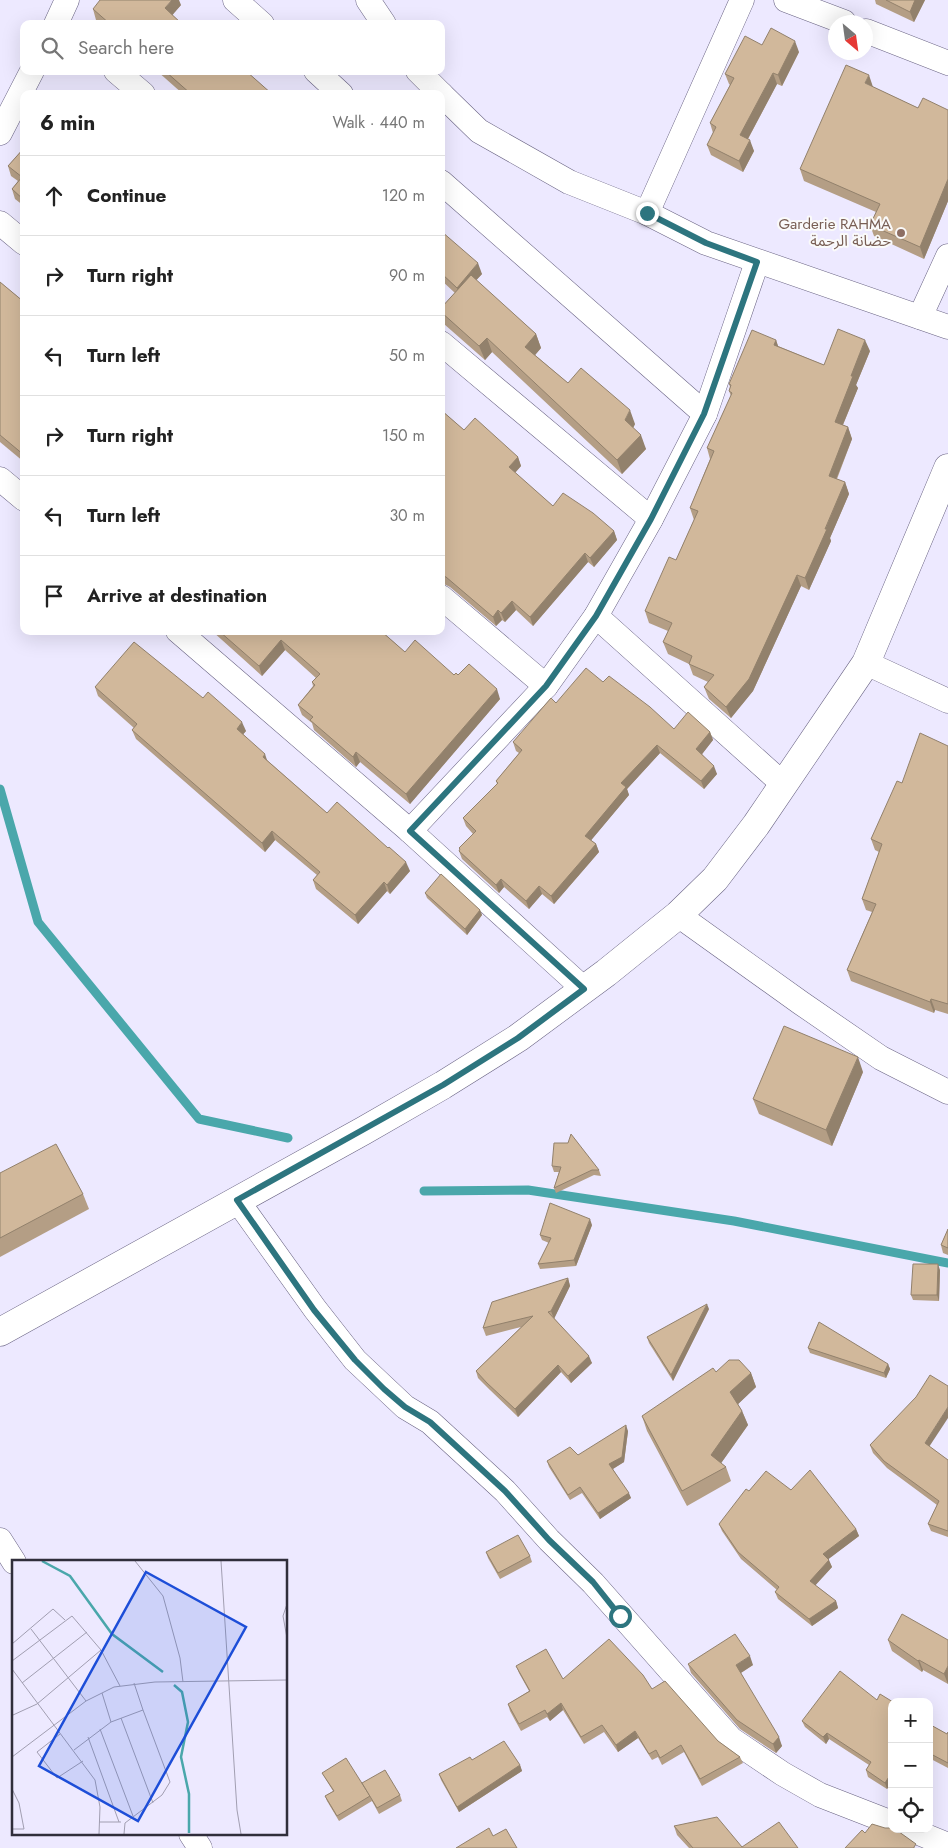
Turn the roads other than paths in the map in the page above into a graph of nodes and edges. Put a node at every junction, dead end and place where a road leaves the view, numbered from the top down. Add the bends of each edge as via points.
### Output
1 (67, 0) edge
2 (235, 0) edge
3 (368, 0) edge
4 (742, 0) edge
5 (786, 0) edge
6 (828, 16) edge
7 (58, 20) edge
8 (258, 20) edge
9 (381, 20) edge
10 (873, 34) edge
11 (948, 63) edge
12 (30, 75) edge
13 (121, 75) edge
14 (320, 75) edge
15 (422, 75) edge
16 (22, 90) edge
17 (138, 90) edge
18 (337, 90) edge
19 (437, 90) edge
20 (20, 94) edge
21 (445, 98) edge
22 (0, 133) edge
23 (445, 186) edge
24 (647, 213) junction
25 (0, 223) edge
26 (20, 240) edge
27 (948, 256) edge
28 (757, 262) junction
29 (920, 317) junction
30 (948, 327) edge
31 (445, 346) edge
32 (704, 414) junction
33 (948, 468) edge
34 (0, 479) edge
35 (20, 496) edge
36 (651, 519) junction
37 (445, 600) edge
38 (596, 616) junction
39 (183, 635) edge
40 (866, 663) junction
41 (546, 686) junction
42 (948, 701) edge
43 (783, 784) junction
44 (410, 831) junction
45 (678, 915) junction
46 (584, 989) junction
47 (948, 1092) edge
48 (237, 1200) junction
49 (0, 1332) edge
50 (0, 1540) edge
51 (13, 1560) edge
52 (888, 1821) edge
53 (919, 1833) edge
54 (192, 1836) edge
55 (948, 1845) edge
56 (200, 1848) edge

1 - 7 street
2 - 8 street
3 - 9 street
4 - 24 street
5 - 6 street
10 - 11 street
12 - 16 street
13 - 17 street
14 - 18 street
15 - 19 street
20 - 22 street
21 - 24 street via 479,131 569,182
23 - 32 street
24 - 28 street via 706,243
25 - 26 street
27 - 29 street
28 - 29 street
28 - 32 street
29 - 30 street
31 - 36 street
32 - 36 street
33 - 40 street
34 - 35 street
36 - 38 street
37 - 41 street
38 - 41 street
38 - 43 street
39 - 44 street
40 - 42 street
40 - 43 street
41 - 44 street
43 - 45 street via 715,879
44 - 46 street
45 - 46 street
45 - 47 street via 881,1058
46 - 48 street via 518,1038 443,1085
48 - 49 street
48 - 52 street via 314,1310 355,1360 384,1389 430,1422 505,1491 593,1582 731,1739 820,1795
50 - 51 street
53 - 55 street
54 - 56 street

